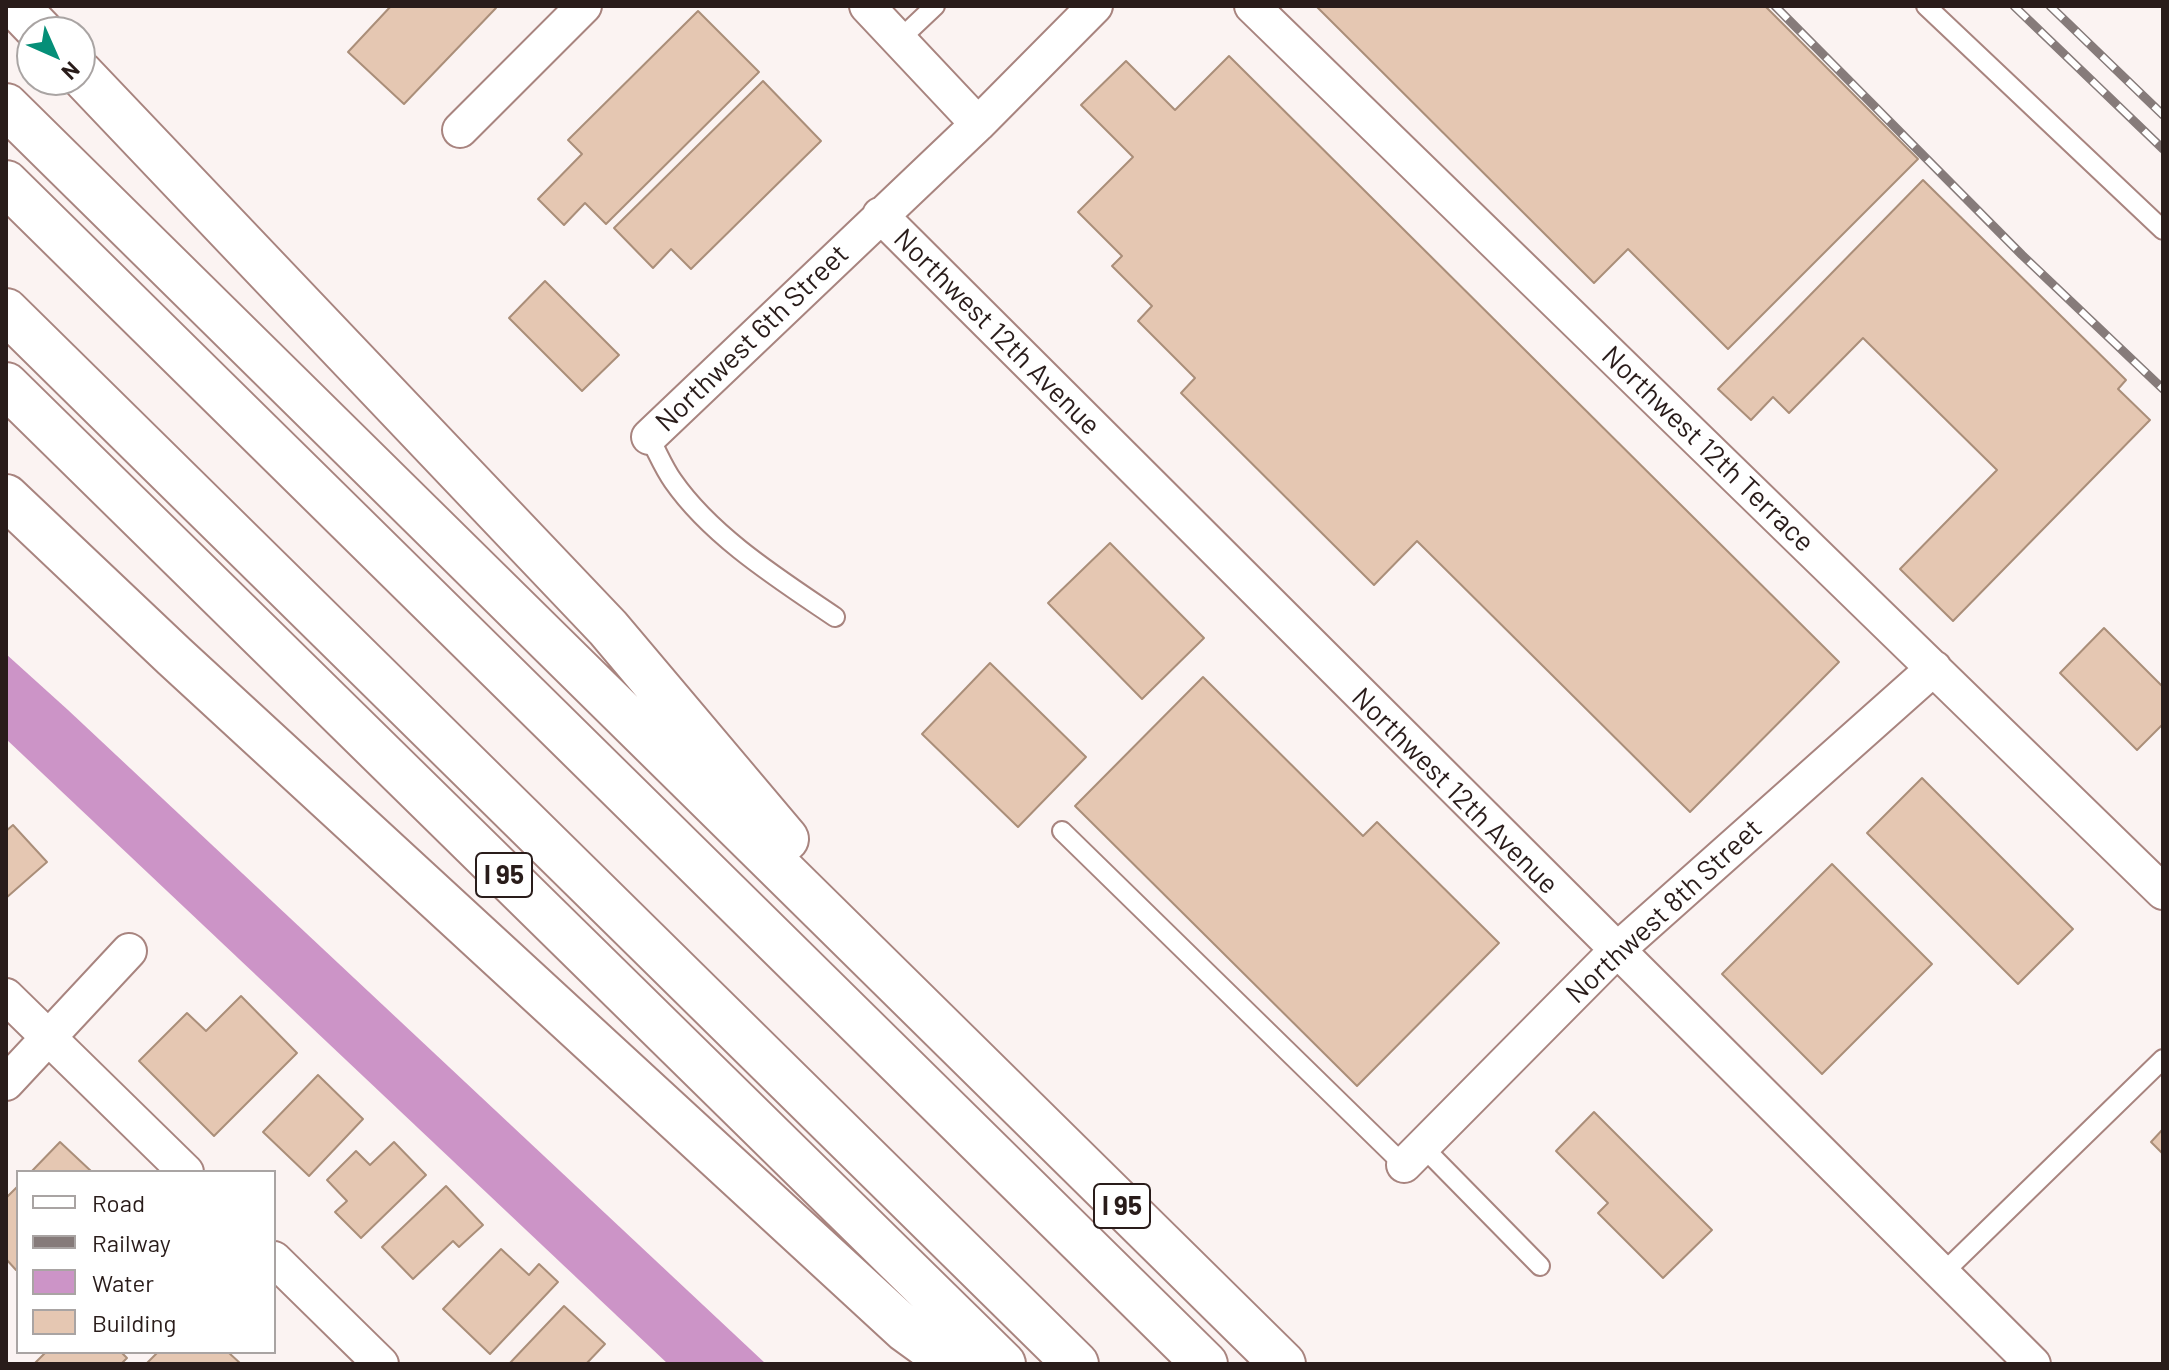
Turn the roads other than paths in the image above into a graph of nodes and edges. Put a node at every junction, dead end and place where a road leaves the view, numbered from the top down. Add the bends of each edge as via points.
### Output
1 (584, 6) edge
2 (867, 6) edge
3 (935, 6) edge
4 (1095, 6) edge
5 (1252, 6) edge
6 (1926, 6) edge
7 (899, 40) junction
8 (96, 90) edge
9 (6, 106) edge
10 (978, 124) junction
11 (460, 130) dead end
12 (6, 183) edge
13 (880, 215) junction
14 (2163, 230) edge
15 (6, 311) edge
16 (6, 385) edge
17 (649, 437) joint
18 (6, 497) edge
19 (835, 617) dead end
20 (1934, 668) junction
21 (1062, 831) dead end
22 (2163, 892) edge
23 (129, 951) dead end
24 (1616, 951) junction
25 (6, 996) edge
26 (51, 1038) junction
27 (962, 1049) junction
28 (2163, 1059) edge
29 (6, 1083) edge
30 (1413, 1156) junction
31 (184, 1170) edge
32 (276, 1261) edge
33 (1540, 1266) dead end
34 (1942, 1274) junction
35 (381, 1364) edge
36 (953, 1364) edge
37 (1003, 1364) edge
38 (1076, 1364) edge
39 (1205, 1364) edge
40 (1283, 1364) edge
41 (2033, 1364) edge

1 - 11 street
2 - 7 street
3 - 7 lane
4 - 10 street, Northwest 6th Street
5 - 20 street, Northwest 12th Terrace
6 - 14 lane
7 - 10 street
8 - 27 highway via 608,628
9 - 27 highway, I 95
10 - 13 street, Northwest 6th Street
12 - 39 highway
13 - 17 street, Northwest 6th Street
13 - 24 street, Northwest 12th Avenue
15 - 38 highway
16 - 37 highway, I 95
17 - 19 lane via 671,478 699,512
18 - 36 highway via 906,1330
20 - 22 street, Northwest 12th Terrace
20 - 24 street, Northwest 8th Street
21 - 30 lane
23 - 26 street
24 - 30 street, Northwest 8th Street
24 - 34 street, Northwest 12th Avenue
25 - 26 street
26 - 29 street
26 - 31 street
27 - 40 highway, I 95
28 - 34 lane
30 - 33 lane
32 - 35 street
34 - 41 street, Northwest 12th Avenue

